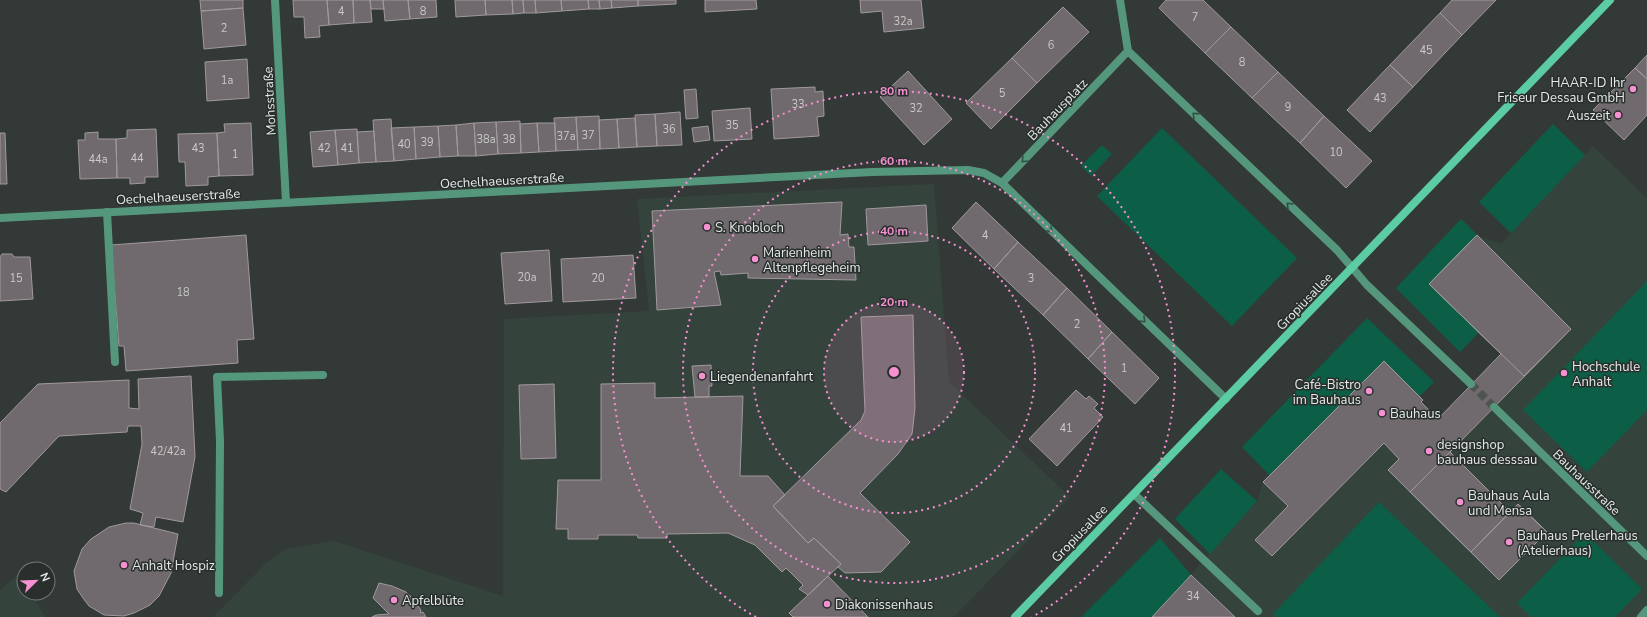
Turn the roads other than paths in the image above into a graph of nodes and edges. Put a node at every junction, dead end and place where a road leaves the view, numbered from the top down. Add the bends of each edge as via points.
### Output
1 (275, 0) edge
2 (1120, 0) edge
3 (1610, 0) edge
4 (1128, 51) junction
5 (1002, 183) junction
6 (286, 202) junction
7 (107, 212) junction
8 (0, 218) edge
9 (1353, 267) junction
10 (115, 362) dead end
11 (323, 375) dead end
12 (1471, 384) tunnel mouth
13 (1226, 399) junction
14 (1494, 407) tunnel mouth
15 (1134, 494) junction
16 (1647, 556) edge
17 (219, 593) dead end
18 (1647, 610) edge
19 (1258, 612) dead end
20 (1015, 617) edge
21 (1641, 617) edge

1 - 6 street, Mohsstraße
2 - 4 street
3 - 9 street, Gropiusallee
4 -> 5 street, Bauhausplatz
9 -> 4 street
5 - 6 street, Oechelhaeuserstraße via 984,173 968,170 872,172
5 -> 13 street
6 - 7 street, Oechelhaeuserstraße
7 - 8 street, Oechelhaeuserstraße
7 - 10 street
9 - 12 street via 1367,285
9 - 13 street, Gropiusallee
11 - 17 street via 217,377 220,441
13 - 15 street, Gropiusallee
14 - 16 street, Bauhausstraße
15 - 19 street
15 - 20 street, Gropiusallee
18 - 21 street

